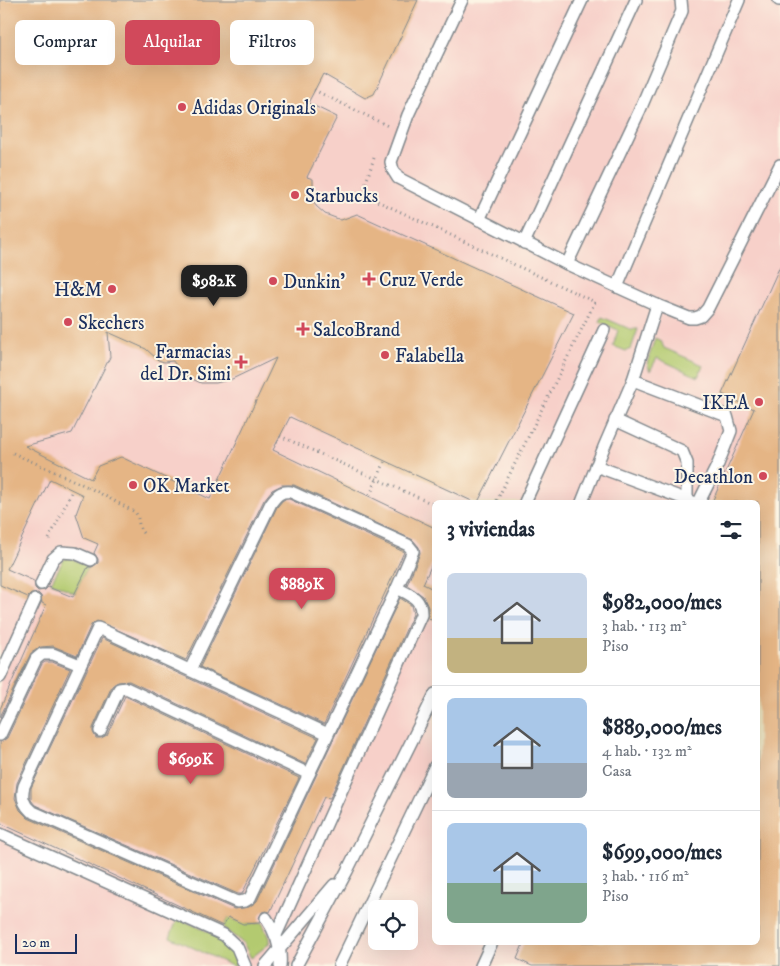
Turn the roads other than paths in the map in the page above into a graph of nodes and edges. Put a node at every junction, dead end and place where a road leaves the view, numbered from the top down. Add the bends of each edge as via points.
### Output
1 (462, 0) edge
2 (582, 0) edge
3 (636, 0) edge
4 (680, 0) edge
5 (739, 0) edge
6 (780, 166) edge
7 (479, 220) junction
8 (524, 243) junction
9 (567, 264) junction
10 (617, 287) junction
11 (657, 306) junction
12 (604, 330) dead end
13 (633, 380) junction
14 (615, 420) junction
15 (596, 466) junction
16 (529, 500) edge
17 (583, 500) edge
18 (688, 500) edge
19 (691, 500) edge
20 (700, 500) edge
21 (91, 560) dead end
22 (41, 584) dead end
23 (397, 588) junction
24 (35, 600) dead end
25 (80, 665) junction
26 (190, 670) junction
27 (0, 677) edge
28 (432, 700) edge
29 (100, 731) dead end
30 (328, 734) junction
31 (0, 735) edge
32 (432, 773) edge
33 (309, 774) junction
34 (0, 834) edge
35 (347, 871) junction
36 (266, 918) dead end
37 (276, 935) junction
38 (491, 945) edge
39 (280, 948) junction
40 (344, 965) edge
41 (245, 966) edge
42 (265, 966) edge
43 (280, 966) edge
44 (296, 966) edge
45 (481, 966) edge

1 - 7 lane via 408,115 391,162 398,178
2 - 7 lane
3 - 8 lane
4 - 9 lane via 682,11 679,20
5 - 10 lane
6 - 11 lane via 705,313 689,318
7 - 8 lane
8 - 9 lane
9 - 10 lane
10 - 11 lane
11 - 13 lane
12 - 16 lane
13 - 14 lane
13 - 20 lane via 727,416 731,431
14 - 15 lane
14 - 19 lane via 682,451 687,464
15 - 17 lane
15 - 18 lane
21 - 22 lane via 75,553 61,552 53,559
23 - 26 lane via 412,556 413,551 408,545 291,492 280,493 270,503
23 - 30 lane
23 - 37 lane via 417,600 421,615
24 - 27 lane
25 - 26 lane via 98,628
25 - 31 lane via 53,654 42,654 36,659
25 - 33 lane via 24,786 22,799 31,811 242,902 250,898
26 - 30 lane
28 - 35 lane
29 - 33 lane via 122,687
30 - 33 lane
32 - 40 lane
34 - 41 lane via 224,935 237,947
35 - 39 lane
35 - 44 lane
36 - 37 lane
37 - 39 lane
38 - 45 lane
39 - 42 lane
39 - 43 lane

